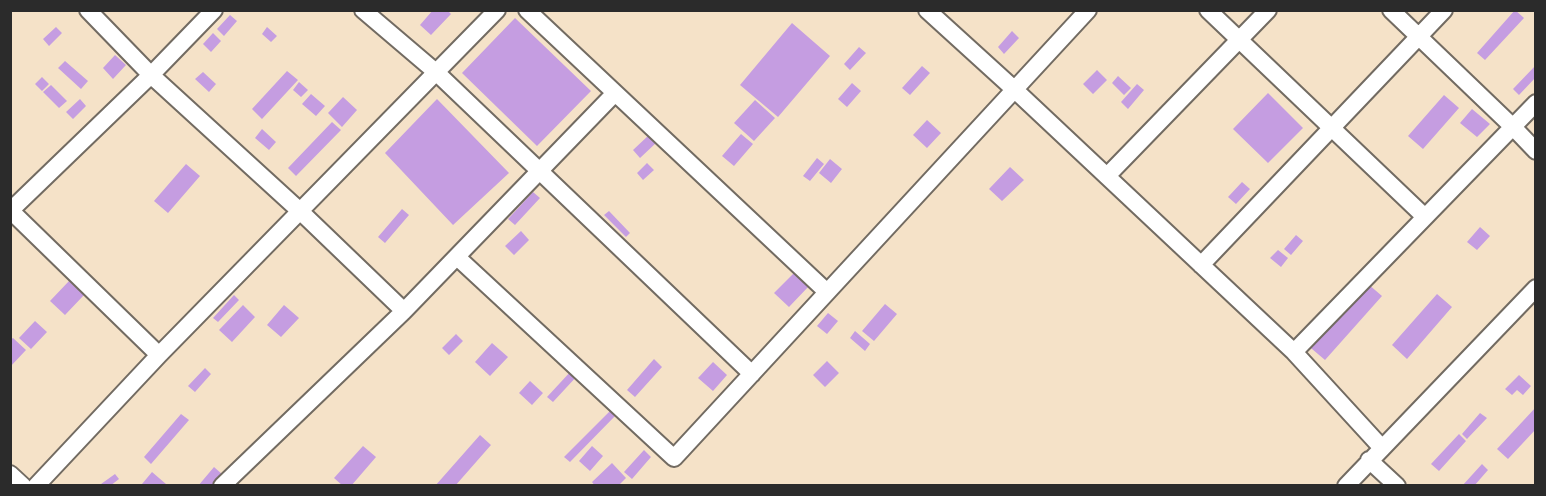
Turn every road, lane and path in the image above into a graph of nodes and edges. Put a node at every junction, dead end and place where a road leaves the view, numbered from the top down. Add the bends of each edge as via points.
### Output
1 (88, 10) edge
2 (214, 10) edge
3 (363, 10) edge
4 (497, 10) edge
5 (527, 10) edge
6 (927, 10) edge
7 (1088, 10) edge
8 (1208, 10) edge
9 (1268, 10) edge
10 (1391, 10) edge
11 (1444, 10) edge
12 (1419, 37) junction
13 (1239, 40) junction
14 (437, 74) junction
15 (151, 75) junction
16 (1015, 90) junction
17 (615, 93) junction
18 (1536, 103) edge
19 (1513, 126) junction
20 (1332, 128) junction
21 (1536, 152) edge
22 (539, 171) junction
23 (1107, 176) junction
24 (11, 210) edge
25 (301, 212) junction
26 (1425, 217) junction
27 (457, 257) junction
28 (1201, 265) junction
29 (1536, 288) edge
30 (827, 292) junction
31 (404, 311) junction
32 (1294, 352) junction
33 (159, 355) junction
34 (752, 374) junction
35 (1382, 448) junction
36 (1369, 460) junction
37 (10, 474) edge
38 (23, 486) edge
39 (36, 486) edge
40 (222, 486) edge
41 (1346, 486) edge
42 (1397, 486) edge

1 - 15 street
2 - 15 street
3 - 14 street
4 - 14 street
5 - 17 street
6 - 16 street
7 - 16 street
8 - 13 street
9 - 13 street
10 - 12 street
11 - 12 street
12 - 19 street
12 - 20 street
13 - 20 street
13 - 23 street
14 - 22 street
14 - 25 street
15 - 24 street
15 - 25 street
16 - 23 street
16 - 30 street
17 - 22 street
17 - 30 street
18 - 19 street
19 - 21 street
19 - 26 street
20 - 26 street
20 - 28 street
22 - 27 street
22 - 34 street
23 - 28 street
24 - 33 street
25 - 31 street
25 - 33 street
26 - 32 street
27 - 31 street
27 - 34 street via 674,458
28 - 32 street
29 - 35 street
30 - 34 street
31 - 40 street
32 - 35 street
33 - 39 street
35 - 36 street
36 - 41 street
36 - 42 street
37 - 38 street

